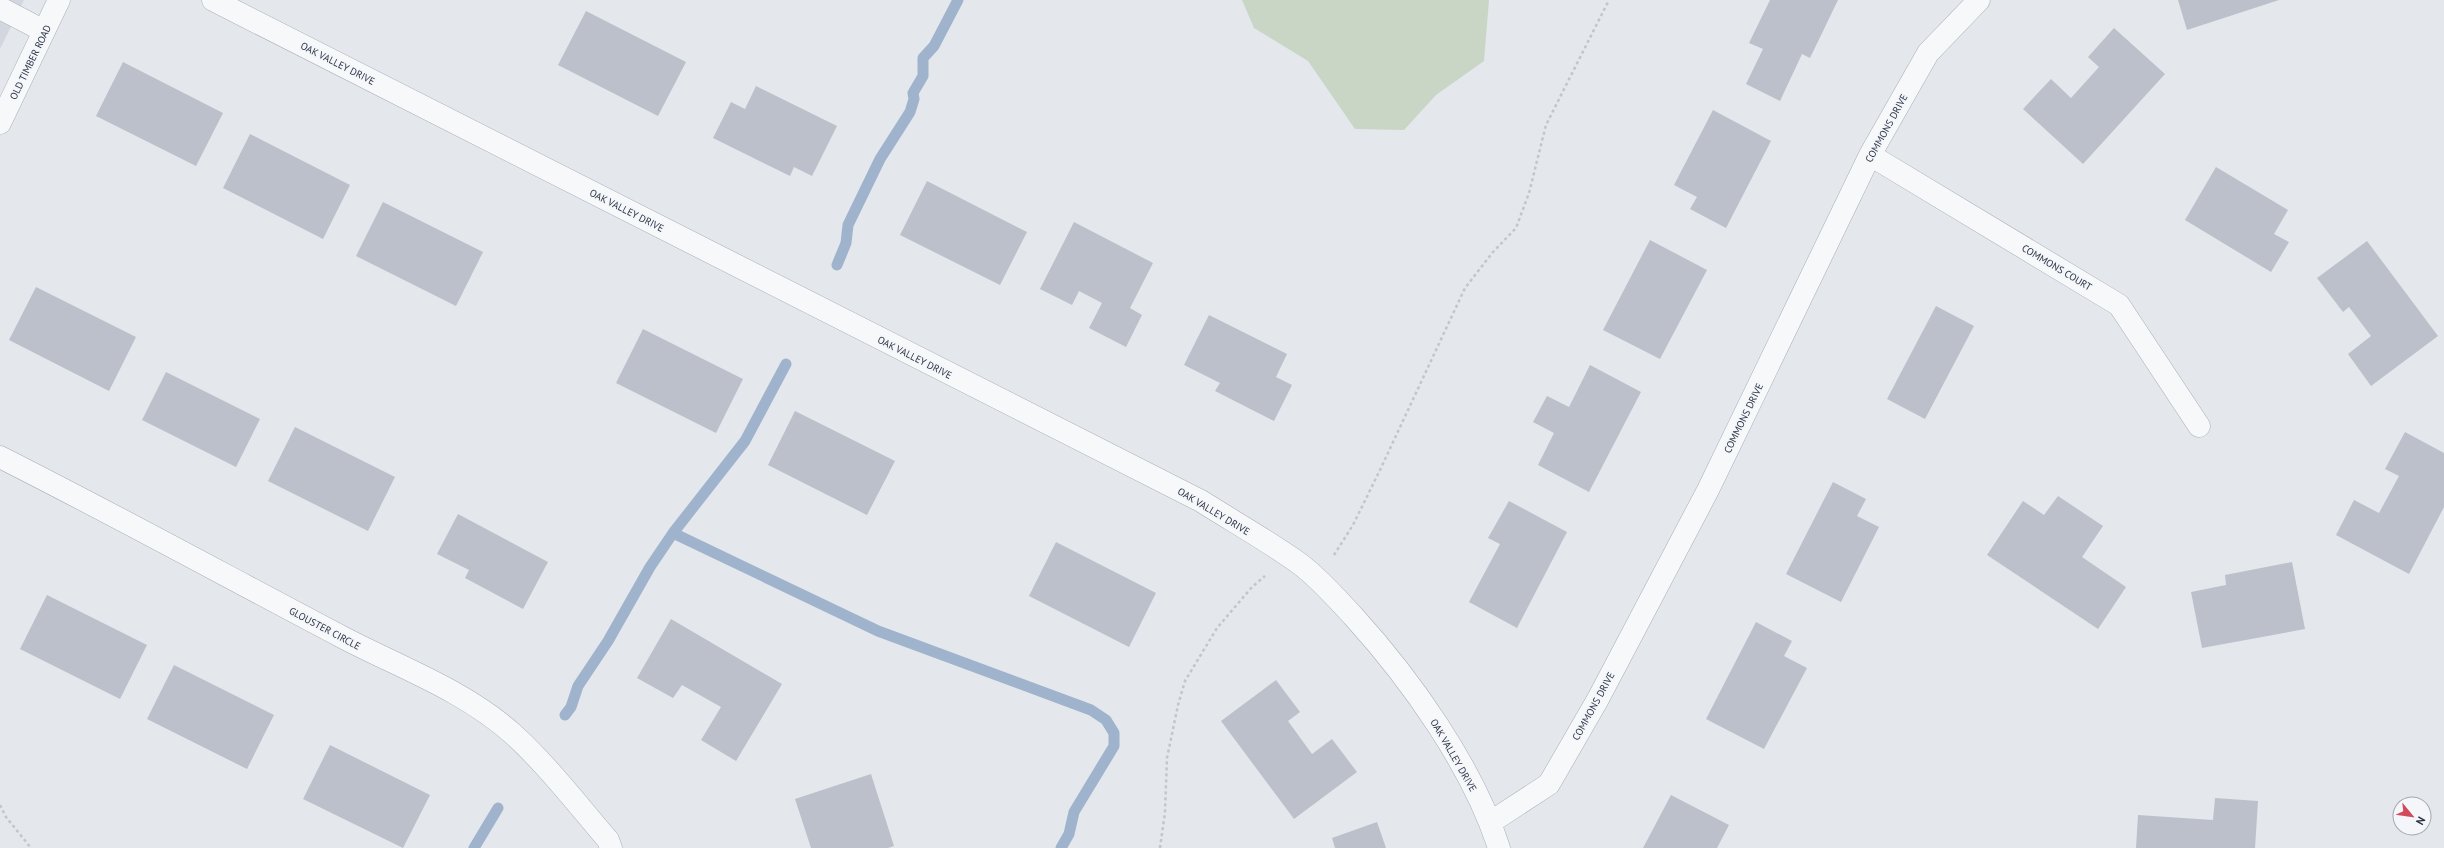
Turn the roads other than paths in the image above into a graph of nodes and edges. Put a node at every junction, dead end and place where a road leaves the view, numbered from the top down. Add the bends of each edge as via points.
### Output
1 (59, 0) edge
2 (213, 0) edge
3 (1979, 0) edge
4 (0, 8) edge
5 (44, 31) junction
6 (0, 123) edge
7 (1870, 155) junction
8 (2200, 426) dead end
9 (0, 457) edge
10 (1491, 822) junction
11 (611, 848) edge
12 (1499, 848) edge

1 - 5 street, OLD TIMBER ROAD
2 - 10 street, OAK VALLEY DRIVE via 1201,501 1301,565 1330,591 1384,650 1442,731
3 - 7 street, COMMONS DRIVE via 1928,53
4 - 5 street
5 - 6 street, OLD TIMBER ROAD
7 - 8 street, COMMONS COURT via 2119,305
7 - 10 street, COMMONS DRIVE via 1708,490 1598,699 1549,784
9 - 11 street, GLOUSTER CIRCLE via 434,683 487,714 512,734 551,773 608,840
10 - 12 street, OAK VALLEY DRIVE

